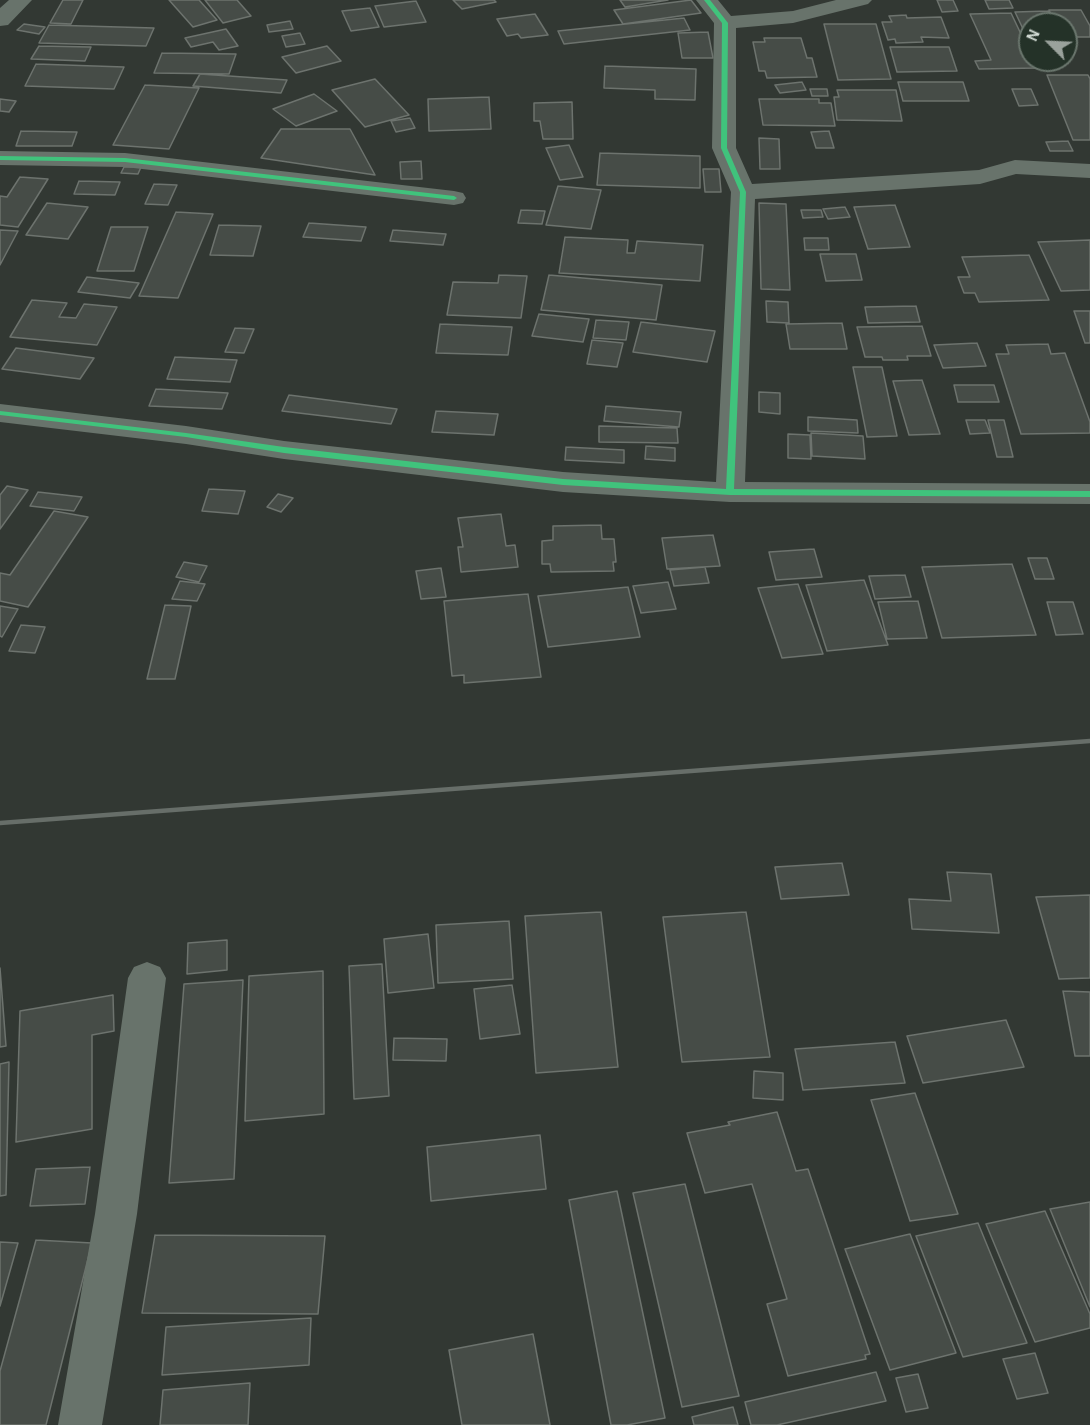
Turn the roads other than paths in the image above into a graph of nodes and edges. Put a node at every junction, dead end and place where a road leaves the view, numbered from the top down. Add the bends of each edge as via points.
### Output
1 (21, 0) edge
2 (707, 0) edge
3 (861, 0) edge
4 (0, 20) edge
5 (725, 23) junction
6 (0, 158) edge
7 (1090, 171) edge
8 (743, 192) junction
9 (454, 198) dead end
10 (0, 413) edge
11 (730, 492) junction
12 (1090, 495) edge
13 (147, 978) dead end
14 (80, 1425) edge

1 - 4 street
2 - 5 street
3 - 5 street via 793,17
5 - 8 street via 724,148
6 - 9 street via 125,160
7 - 8 street via 1015,167 980,177
8 - 11 street
10 - 11 street via 466,471
11 - 12 street
13 - 14 street via 116,1214

